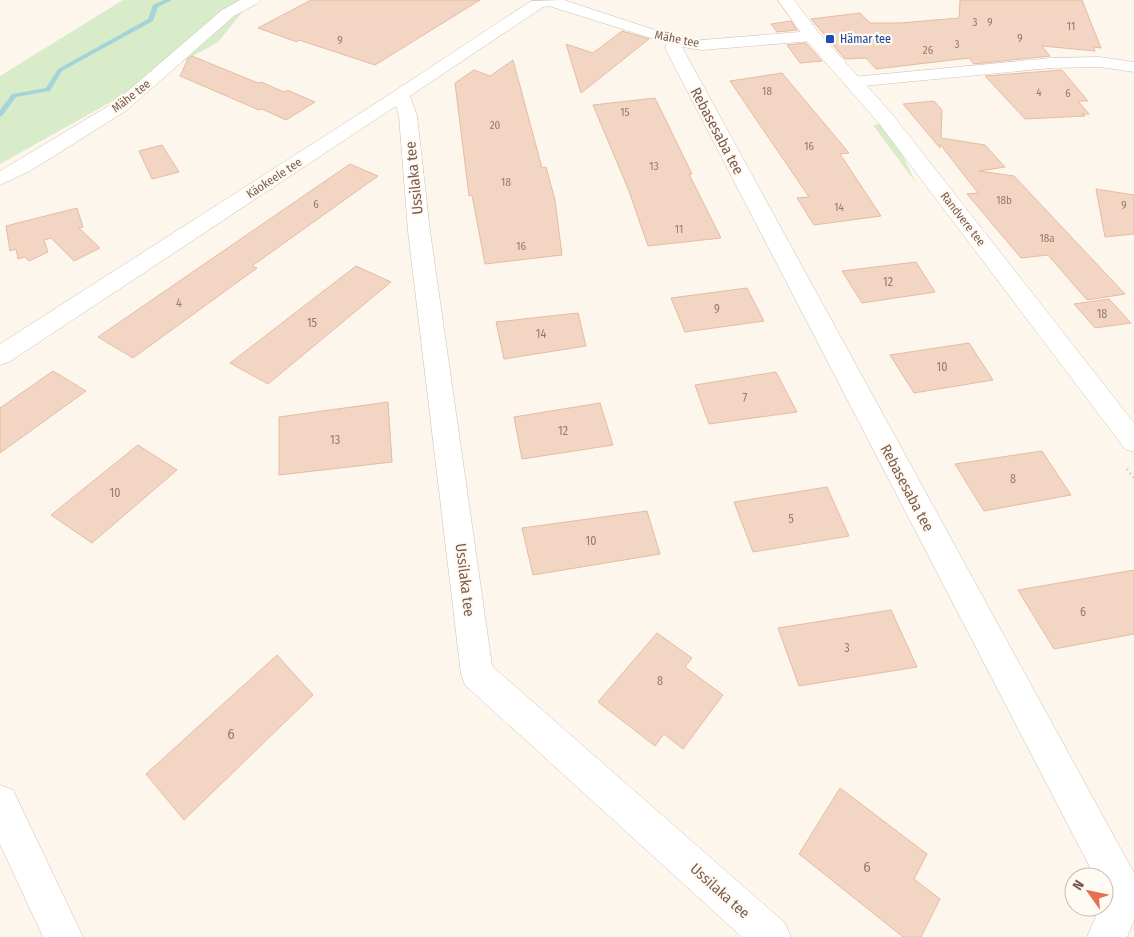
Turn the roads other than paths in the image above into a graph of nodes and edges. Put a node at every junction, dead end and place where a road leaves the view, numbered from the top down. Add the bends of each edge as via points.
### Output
1 (252, 0) edge
2 (548, 0) edge
3 (786, 0) edge
4 (812, 36) junction
5 (678, 42) junction
6 (1134, 67) edge
7 (853, 82) junction
8 (402, 95) junction
9 (0, 179) edge
10 (0, 356) edge
11 (1134, 442) edge
12 (0, 803) edge
13 (63, 937) edge
14 (771, 937) edge
15 (1107, 937) edge

1 - 9 street, Mähe tee via 228,13 121,106
2 - 5 street, Mähe tee
2 - 8 street, Käokeele tee via 537,4
3 - 4 street, Randvere tee
4 - 5 street, Mähe tee via 702,45
4 - 7 street, Randvere tee
5 - 15 street, Rebasesaba tee via 673,46 675,52 1125,895
6 - 7 street via 1100,62 1052,63
7 - 11 street, Randvere tee via 885,118
8 - 10 street, Käokeele tee
8 - 14 street, Ussilaka tee via 408,116 419,231 478,674
12 - 13 street

